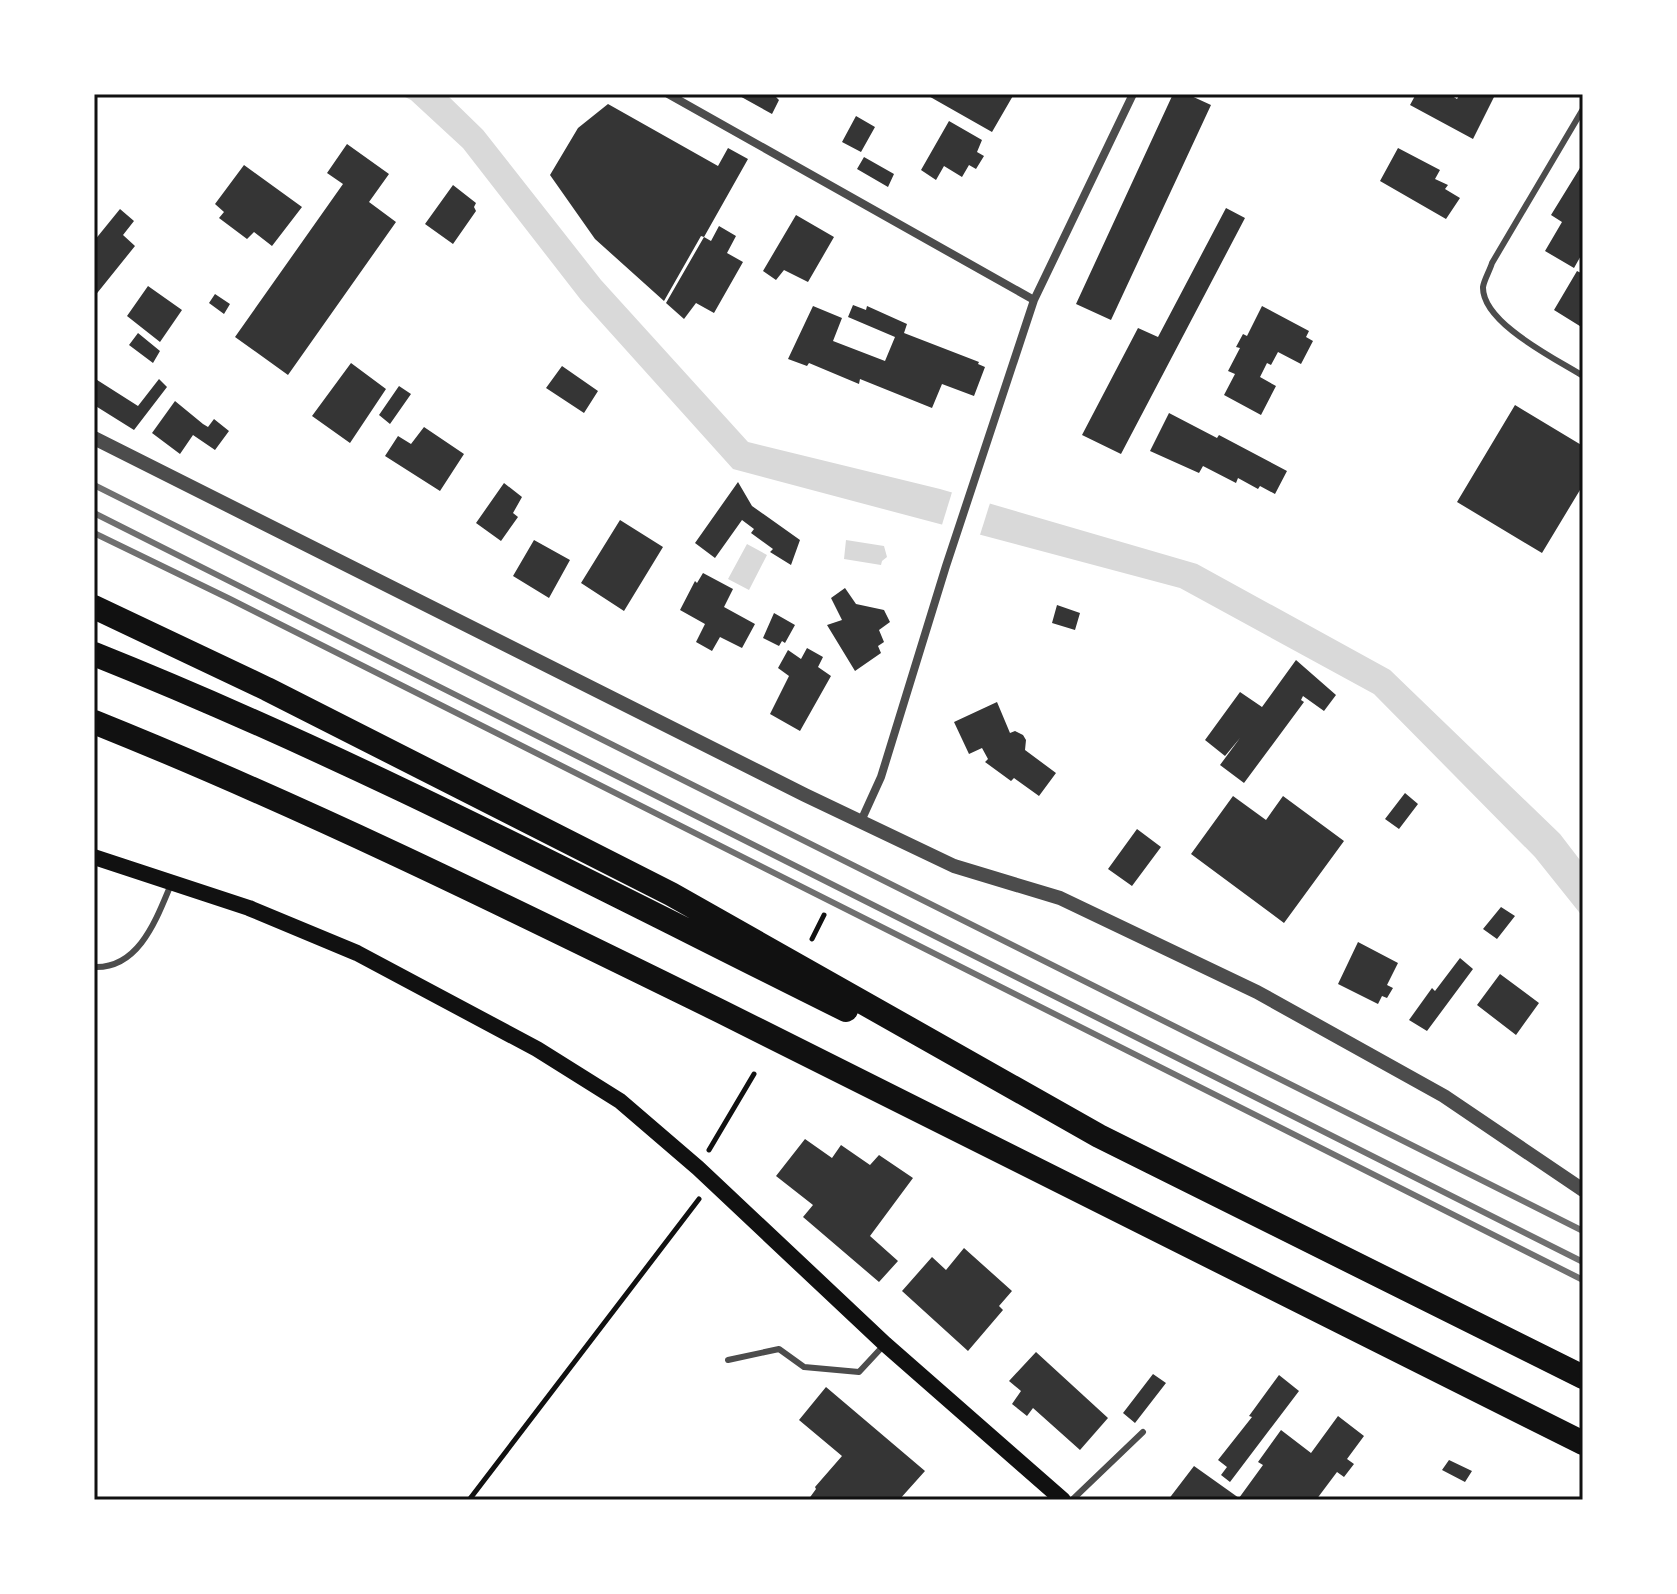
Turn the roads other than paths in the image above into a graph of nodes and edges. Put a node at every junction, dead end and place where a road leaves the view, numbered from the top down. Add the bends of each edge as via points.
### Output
1 (668, 94) edge
2 (1133, 94) edge
3 (1583, 109) edge
4 (1034, 300) junction
5 (1583, 376) edge
6 (94, 438) edge
7 (94, 607) edge
8 (94, 654) edge
9 (94, 722) edge
10 (861, 821) junction
11 (94, 857) edge
12 (173, 881) junction
13 (94, 967) edge
14 (1099, 1136) junction
15 (1583, 1190) edge
16 (885, 1344) junction
17 (728, 1360) dead end
18 (1583, 1377) edge
19 (1143, 1432) dead end
20 (1583, 1443) edge
21 (1063, 1500) edge
22 (1072, 1500) edge

1 - 4 street
2 - 4 street
3 - 5 lane via 1483,287 1489,310 1530,344
4 - 10 street via 881,777
6 - 10 street
7 - 14 highway via 671,894
8 - 14 highway via 356,766
9 - 20 highway via 485,896
10 - 15 street via 954,866 1060,898 1257,992 1444,1096
11 - 12 main road
12 - 13 lane via 143,944 109,967
12 - 16 main road via 357,953 537,1049 620,1101
14 - 18 highway
16 - 17 lane via 859,1372 804,1367 779,1349
16 - 21 main road
19 - 22 lane

